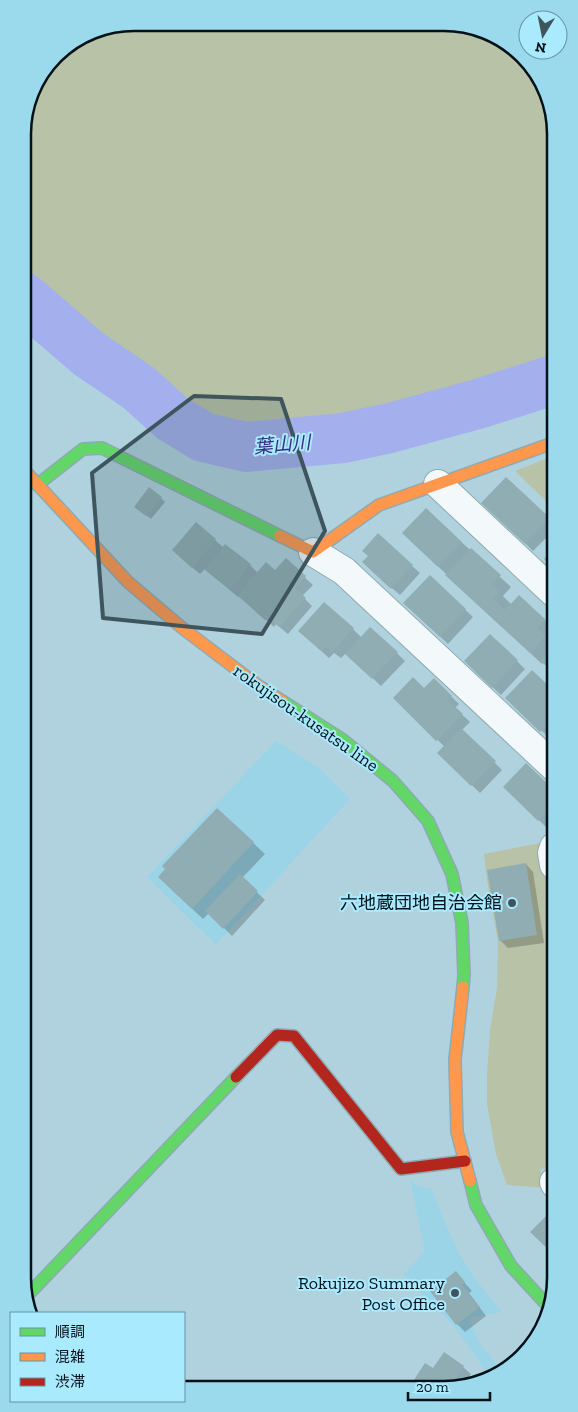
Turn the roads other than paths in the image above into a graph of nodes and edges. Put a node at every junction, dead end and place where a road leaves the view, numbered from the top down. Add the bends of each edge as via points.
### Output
1 (547, 445) edge
2 (31, 478) edge
3 (37, 484) junction
4 (438, 484) junction
5 (312, 552) junction
6 (547, 586) edge
7 (547, 760) edge
8 (465, 1161) junction
9 (32, 1291) edge
10 (544, 1301) edge

1 - 4 street
2 - 3 street, rokujisou-kusatsu line
3 - 5 street via 83,449 102,448
3 - 8 street, rokujisou-kusatsu line via 128,582 256,684 343,740 393,781 428,821 452,874 462,923 464,976 456,1060 457,1132
4 - 5 street via 379,505
4 - 6 street
5 - 7 street via 344,572
8 - 9 street via 401,1169 294,1036 277,1035
8 - 10 street, rokujisou-kusatsu line via 476,1205 511,1266

